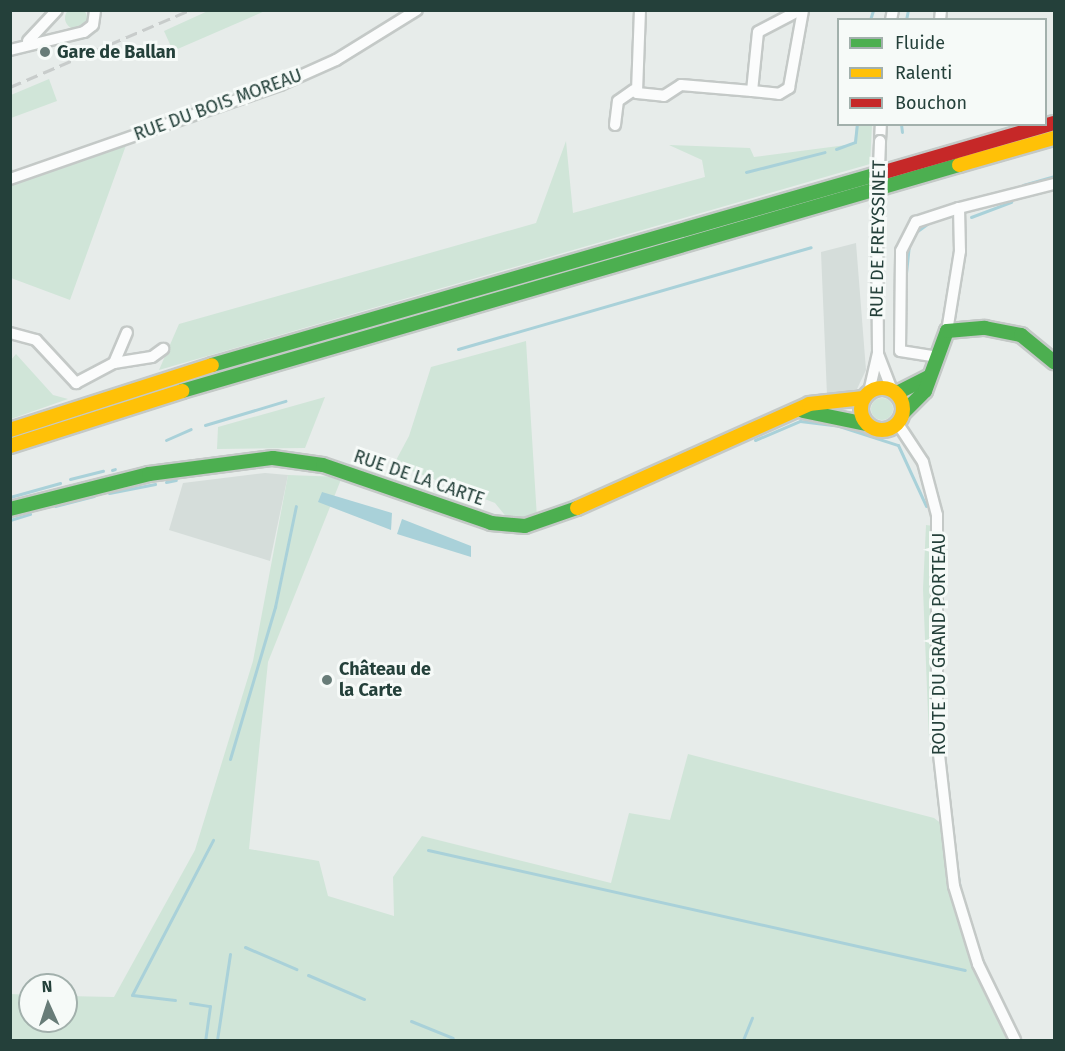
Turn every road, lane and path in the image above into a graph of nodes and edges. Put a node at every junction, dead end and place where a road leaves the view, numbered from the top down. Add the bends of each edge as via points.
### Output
1 (57, 10) edge
2 (95, 10) edge
3 (417, 10) edge
4 (640, 10) edge
5 (802, 10) edge
6 (72, 33) junction
7 (27, 42) junction
8 (10, 50) edge
9 (634, 90) junction
10 (752, 91) junction
11 (615, 125) dead end
12 (881, 126) edge
13 (1044, 126) edge
14 (1054, 138) edge
15 (10, 178) edge
16 (1054, 184) edge
17 (959, 208) junction
18 (947, 331) junction
19 (10, 333) edge
20 (127, 333) dead end
21 (160, 347) dead end
22 (878, 354) junction
23 (938, 357) junction
24 (1054, 362) edge
25 (114, 363) junction
26 (929, 377) junction
27 (894, 392) junction
28 (867, 395) junction
29 (797, 410) junction
30 (901, 418) junction
31 (866, 424) junction
32 (10, 430) edge
33 (10, 446) edge
34 (10, 509) edge
35 (1015, 1041) edge

1 - 6 street via 62,27
1 - 7 street
2 - 6 street via 89,29
3 - 15 street, RUE DU BOIS MOREAU via 336,60 280,85
4 - 9 street
5 - 10 street via 758,32
5 - 10 street via 789,88 779,94
6 - 7 street
7 - 8 street
9 - 10 street via 658,96 681,85
9 - 11 street via 618,101
12 - 22 street, RUE DE FREYSSINET, bridge
13 - 32 main road via 232,359
14 - 33 main road via 226,377
16 - 17 street
17 - 18 street via 960,250
17 - 23 street via 916,222 901,251 900,351
18 - 23 main road
18 - 24 main road via 985,328 1021,335 1041,346
19 - 25 street via 36,340 72,382 86,381
20 - 25 street
21 - 25 street via 152,357
22 - 27 street
22 - 28 street
23 - 26 main road
26 - 27 main road
26 - 30 main road via 920,398
27 - 28 main road, RUE DE LA CARTE
27 - 30 main road
28 - 29 main road, RUE DE LA CARTE
28 - 31 main road
29 - 31 main road
29 - 34 main road, RUE DE LA CARTE via 553,519 525,526 491,523 298,460 187,467
30 - 31 main road via 886,431
30 - 35 street, ROUTE DU GRAND PORTEAU via 923,462 937,515 937,737 954,886 978,964

